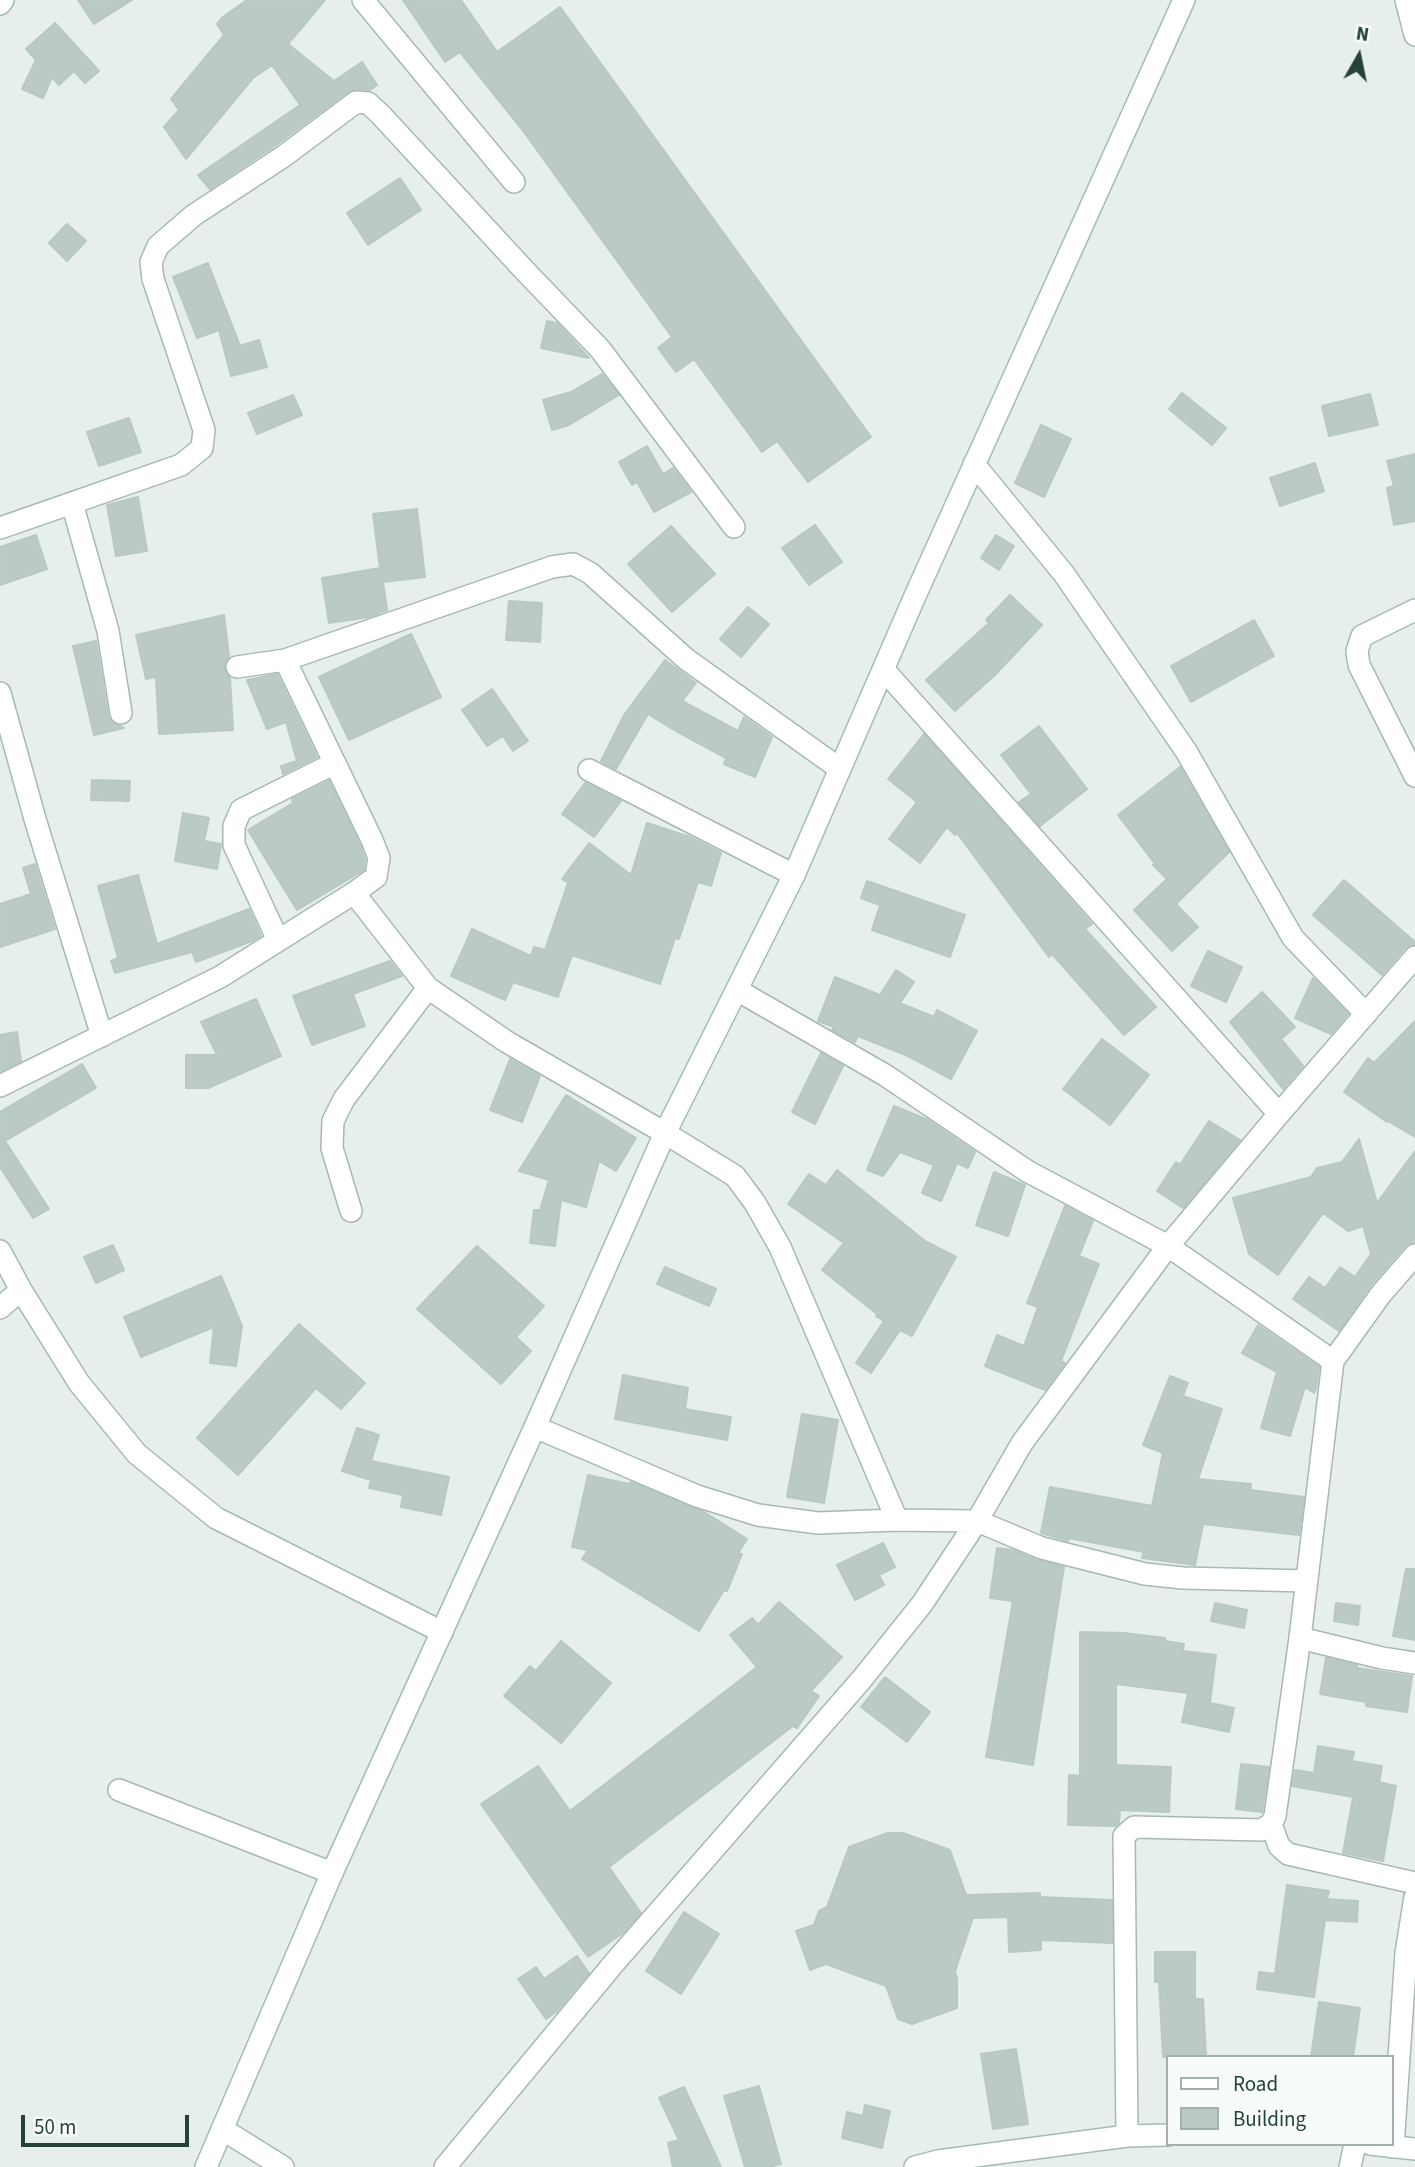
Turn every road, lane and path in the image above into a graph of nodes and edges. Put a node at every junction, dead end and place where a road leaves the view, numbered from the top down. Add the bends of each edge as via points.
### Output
1 (363, 0) edge
2 (1184, 0) edge
3 (1406, 0) edge
4 (1415, 35) edge
5 (514, 182) dead end
6 (974, 464) junction
7 (72, 503) junction
8 (734, 527) dead end
9 (0, 528) edge
10 (1415, 610) edge
11 (285, 660) junction
12 (237, 667) dead end
13 (884, 670) junction
14 (0, 693) edge
15 (121, 713) dead end
16 (335, 763) junction
17 (589, 769) dead end
18 (840, 769) junction
19 (1415, 776) edge
20 (794, 875) junction
21 (354, 893) junction
22 (278, 940) junction
23 (1415, 957) edge
24 (428, 988) junction
25 (737, 990) junction
26 (1366, 1014) junction
27 (102, 1035) junction
28 (0, 1086) edge
29 (1279, 1114) junction
30 (665, 1133) junction
31 (351, 1211) dead end
32 (1168, 1246) junction
33 (0, 1251) edge
34 (1415, 1255) edge
35 (21, 1290) junction
36 (0, 1308) edge
37 (1333, 1360) junction
38 (535, 1427) junction
39 (897, 1520) junction
40 (977, 1521) junction
41 (1307, 1581) junction
42 (442, 1632) junction
43 (1300, 1638) junction
44 (1415, 1662) edge
45 (119, 1790) dead end
46 (1271, 1824) junction
47 (332, 1872) junction
48 (1415, 1883) edge
49 (1415, 1897) edge
50 (222, 2129) junction
51 (1394, 2132) edge
52 (1166, 2135) edge
53 (1127, 2136) junction
54 (1355, 2146) edge
55 (1385, 2146) edge
56 (1393, 2147) joint
57 (1415, 2149) edge
58 (206, 2167) edge
59 (283, 2167) edge
60 (445, 2167) edge
61 (915, 2167) edge
62 (1350, 2167) edge

1 - 5 street
2 - 6 street
3 - 4 street
6 - 13 street
6 - 26 street via 1064,575 1186,751 1293,938
7 - 8 street via 181,465 201,448 204,430 153,279 151,262 158,246 194,215 356,102 368,103 380,114 600,349
7 - 9 street
7 - 15 street via 108,631
10 - 19 street via 1362,636 1357,651 1359,665
11 - 12 street
11 - 16 street
11 - 18 street via 552,567 573,564 590,573 686,659
13 - 18 street
13 - 29 street
14 - 27 street
16 - 21 street via 379,858 376,877
16 - 22 street via 241,810 234,826 234,845
17 - 20 street
18 - 20 street
20 - 25 street
21 - 22 street
21 - 24 street
22 - 27 street via 220,977
23 - 26 street
24 - 30 street via 507,1042
24 - 31 street via 344,1099 333,1121 332,1148
25 - 30 street
25 - 32 street via 884,1075 1027,1171
26 - 29 street
27 - 28 street
29 - 32 street
30 - 38 street
30 - 39 street via 735,1176 755,1202 780,1247
32 - 37 street
32 - 40 street via 1022,1443
33 - 35 street
34 - 37 street
35 - 36 street
35 - 42 street via 79,1383 137,1454 216,1518
37 - 41 street
38 - 39 street via 696,1496 758,1514 818,1523
38 - 42 street
39 - 40 street
40 - 41 street via 1042,1548 1145,1574
40 - 60 street via 922,1604 862,1679 615,1962
41 - 43 street
42 - 47 street
43 - 44 street
43 - 46 street via 1279,1803
45 - 47 street
46 - 48 street via 1279,1846 1288,1854
46 - 53 street via 1261,1830 1134,1827 1124,1836
47 - 50 street
49 - 51 street via 1406,1954
50 - 58 street
50 - 59 street
52 - 53 street
53 - 61 street
54 - 62 street
55 - 56 street
56 - 57 street

